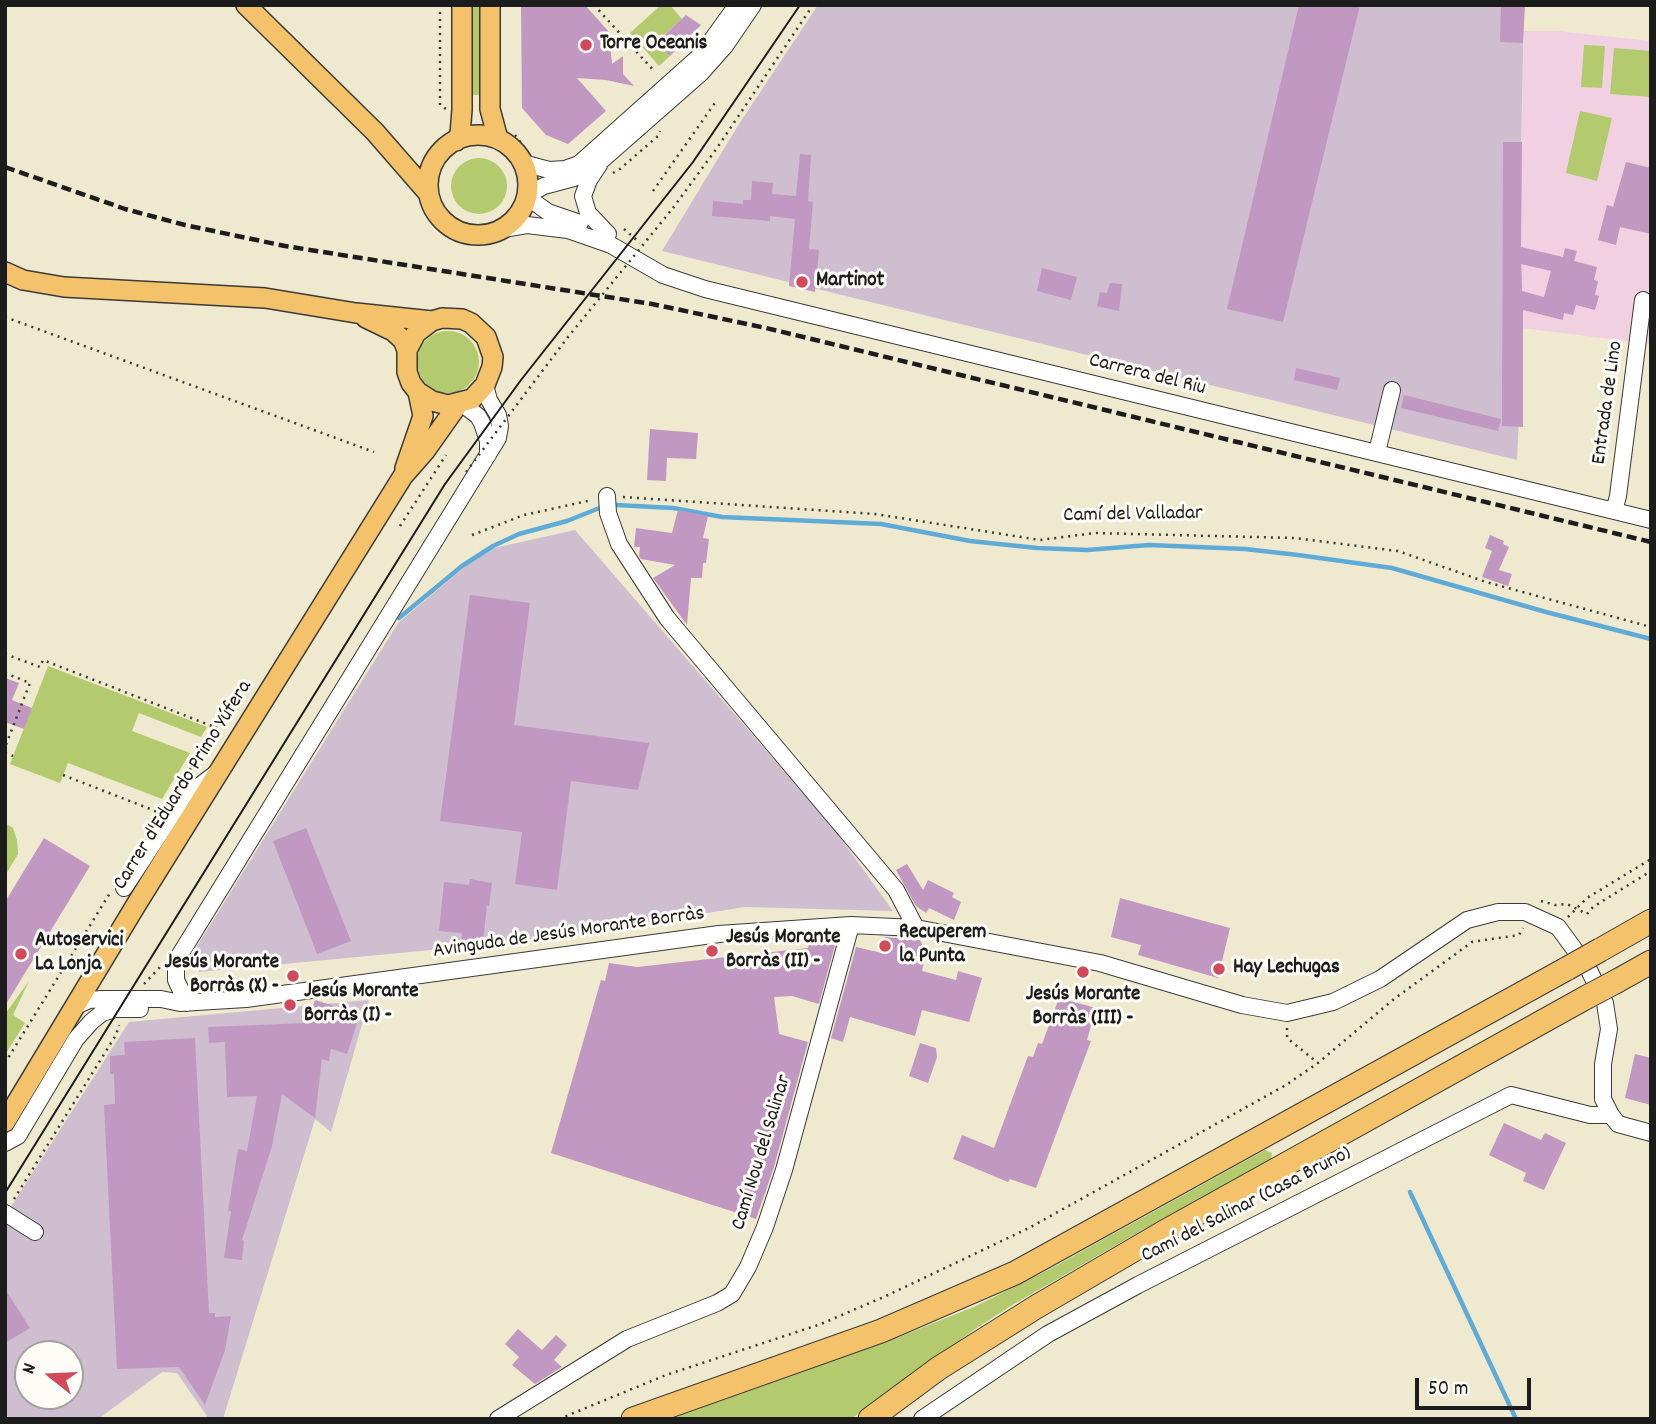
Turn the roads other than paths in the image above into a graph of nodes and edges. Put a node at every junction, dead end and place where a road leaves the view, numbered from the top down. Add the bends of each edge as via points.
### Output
1 (246, 5) edge
2 (462, 5) edge
3 (490, 5) edge
4 (737, 5) edge
5 (753, 5) edge
6 (375, 132) junction
7 (505, 135) junction
8 (456, 141) junction
9 (438, 156) junction
10 (525, 156) junction
11 (606, 167) junction
12 (429, 194) junction
13 (527, 196) junction
14 (503, 229) junction
15 (615, 231) junction
16 (642, 254) junction
17 (5, 272) edge
18 (1643, 300) dead end
19 (356, 313) junction
20 (432, 321) junction
21 (407, 350) junction
22 (485, 386) junction
23 (1392, 390) dead end
24 (418, 392) junction
25 (460, 403) junction
26 (1377, 452) junction
27 (487, 457) junction
28 (402, 476) junction
29 (607, 496) road end
30 (1614, 511) junction
31 (1651, 520) edge
32 (222, 767) junction
33 (124, 888) dead end
34 (1651, 921) edge
35 (851, 925) junction
36 (916, 928) junction
37 (1651, 961) edge
38 (183, 1003) junction
39 (76, 1006) junction
40 (1611, 1115) junction
41 (5, 1122) edge
42 (1651, 1133) edge
43 (5, 1143) edge
44 (5, 1213) edge
45 (35, 1232) dead end
46 (939, 1368) junction
47 (498, 1419) edge
48 (633, 1419) edge
49 (870, 1419) edge
50 (878, 1419) edge
51 (922, 1419) edge

1 - 6 main road
2 - 8 main road via 462,110
3 - 7 main road via 490,109
4 - 10 street via 701,55 579,164 549,170
5 - 11 street via 701,73
6 - 9 main road via 416,157
6 - 12 main road
7 - 8 main road
7 - 10 main road via 511,147
8 - 9 main road
9 - 12 main road via 430,172
10 - 13 main road
11 - 13 street via 544,186
11 - 15 street via 589,180 583,196 589,213
12 - 14 main road via 443,220 456,230 473,235
13 - 14 main road via 516,219
13 - 15 street, Carrera del Riu via 548,212
14 - 16 street, Carrera del Riu via 527,225 568,230
15 - 16 street, Carrera del Riu
16 - 26 street, Carrera del Riu via 663,275 705,289
17 - 19 main road via 64,287 265,298
18 - 30 street, Entrada de Lino
19 - 20 main road
19 - 21 main road via 399,336
20 - 21 main road via 416,333
20 - 22 main road via 462,319 480,329 493,357
21 - 24 main road via 407,372
22 - 25 main road
22 - 27 street via 500,426
23 - 26 street
24 - 25 main road via 439,404
24 - 28 main road, Carrer d'Eduardo Primo Yúfera via 423,416
25 - 27 street via 482,423
25 - 28 main road, Carrer d'Eduardo Primo Yúfera
26 - 30 street, Carrera del Riu
27 - 38 street via 176,961
28 - 32 main road, Carrer d'Eduardo Primo Yúfera
29 - 36 street via 619,544 667,618 896,890
30 - 31 street, Carrera del Riu
32 - 33 street via 174,812
32 - 39 main road, Carrer d'Eduardo Primo Yúfera
34 - 48 highway, bridge via 1016,1273 881,1331
35 - 36 street, Avinguda de Jesús Morante Borràs
35 - 38 street, Avinguda de Jesús Morante Borràs via 719,934 246,999
35 - 47 street, Camí Nou del Salinar via 784,1170 765,1227 732,1294 627,1339
36 - 40 street, Avinguda de Jesús Morante Borràs via 1100,963 1242,1006 1287,1013 1333,1002 1380,979 1467,920 1498,912 1525,912 1558,927 1588,968 1605,1003 1609,1029 1603,1099
37 - 46 highway, bridge via 1166,1231
38 - 39 street, Avinguda de Jesús Morante Borràs via 102,999
38 - 43 street, Avinguda de Jesús Morante Borràs via 102,1013 76,1040 18,1136
39 - 41 main road, Carrer d'Eduardo Primo Yúfera
40 - 42 street via 1618,1124
40 - 51 street, Camí del Salinar (Casa Bruno) via 1590,1115 1511,1095 1048,1334
44 - 45 street
46 - 49 highway
46 - 50 highway

